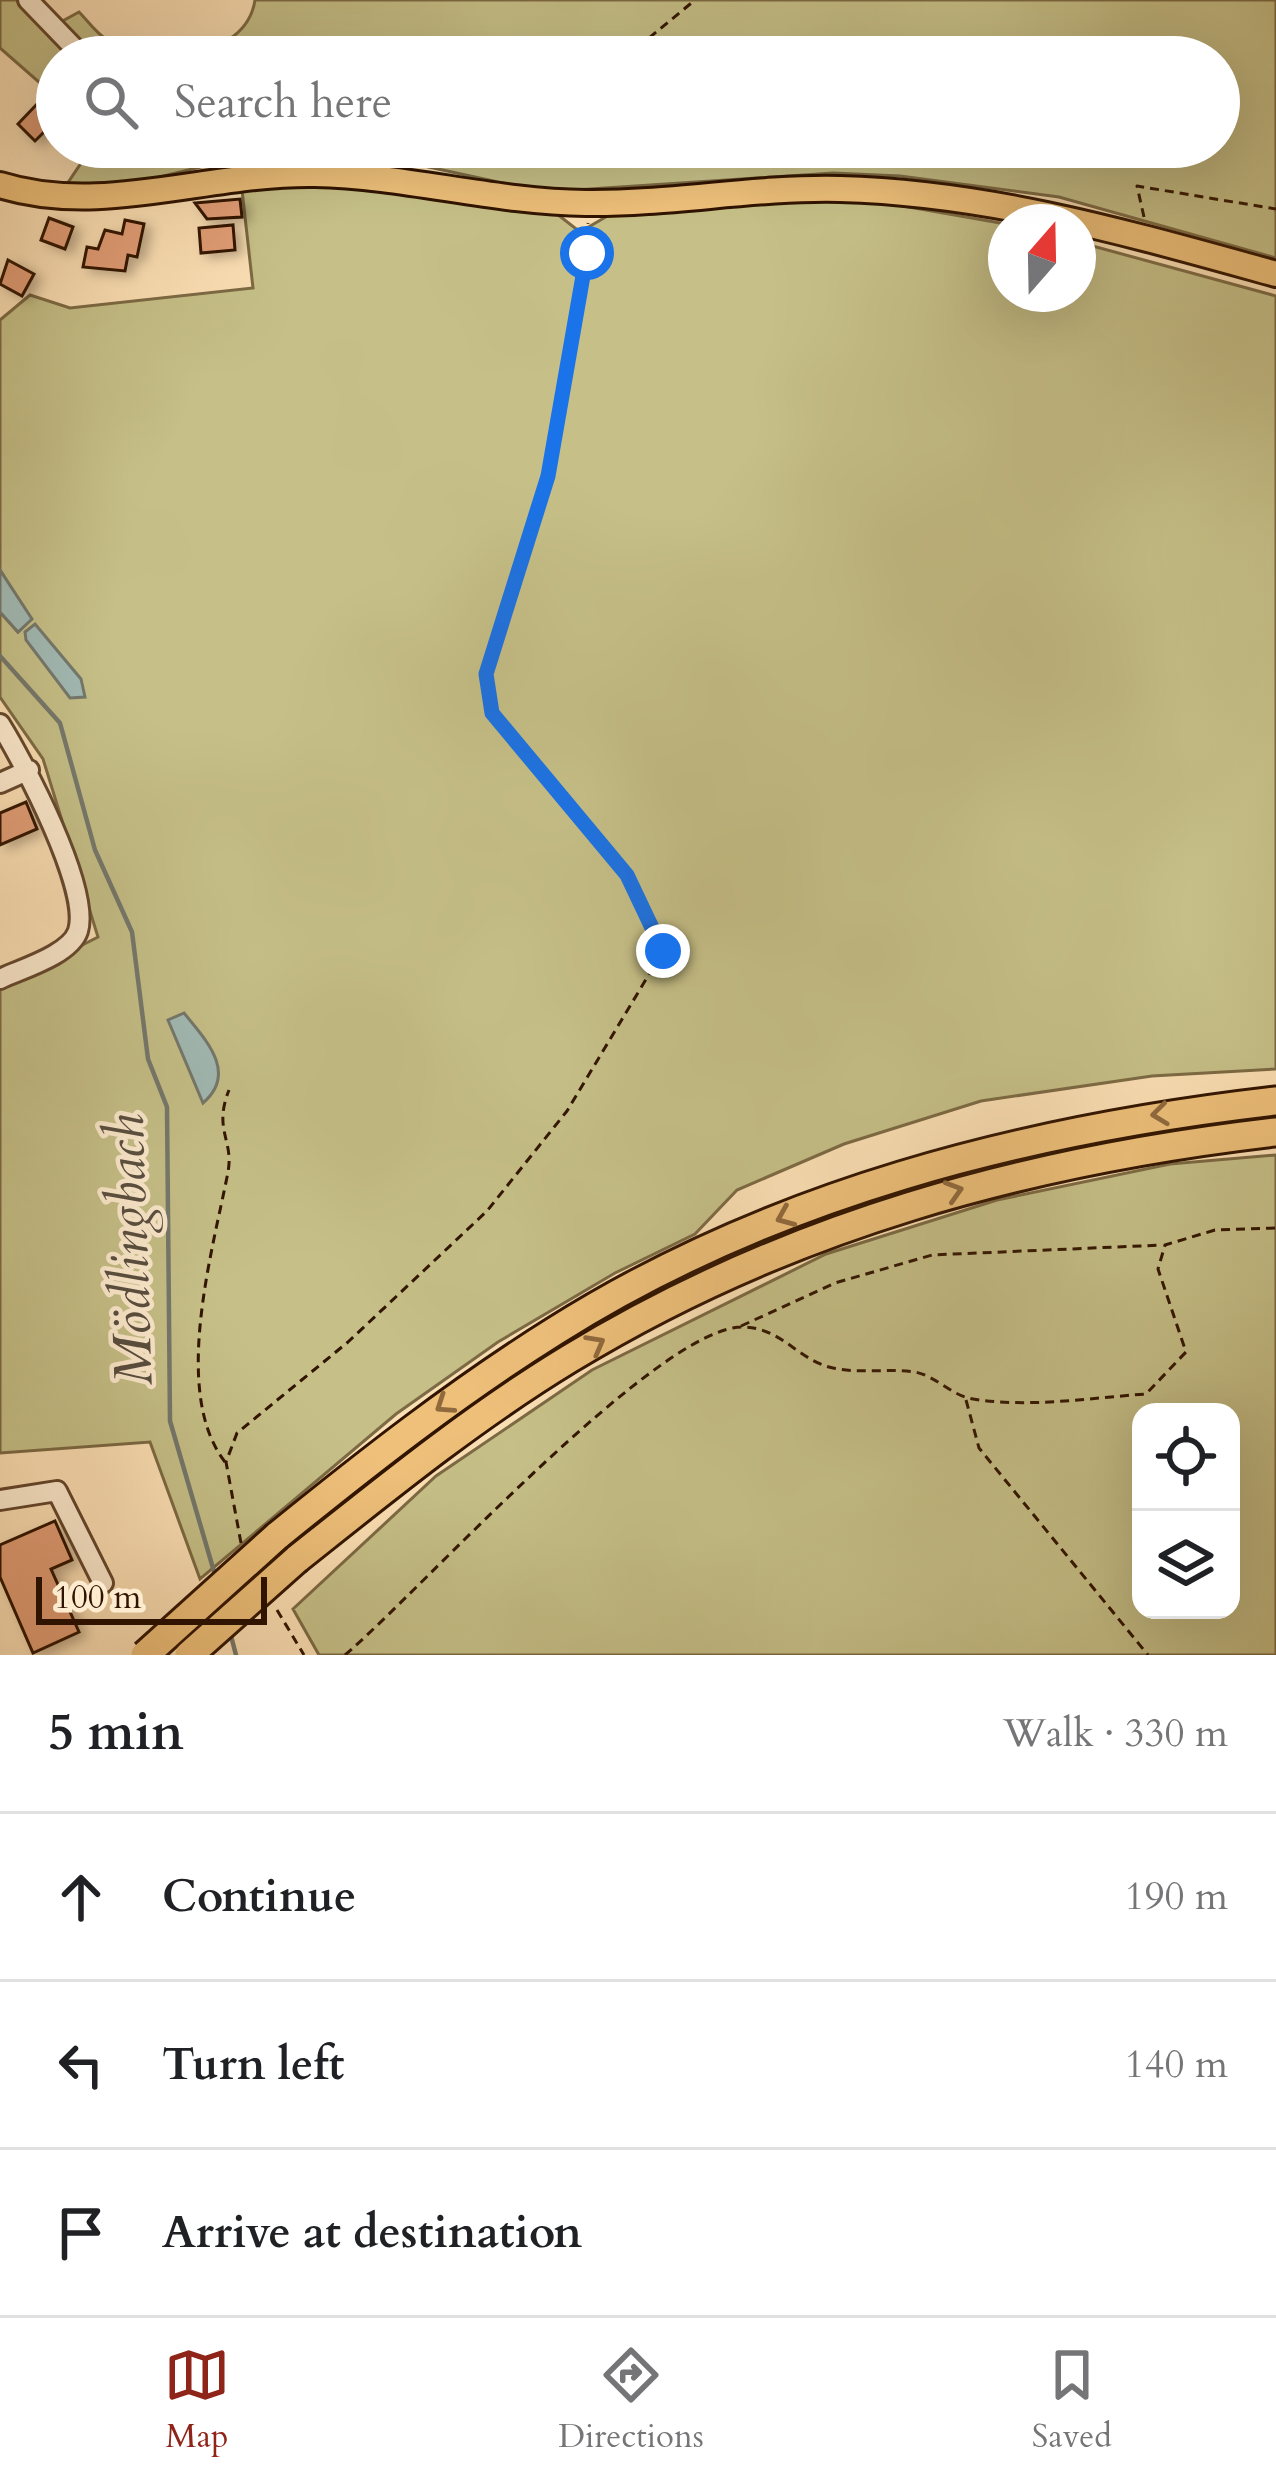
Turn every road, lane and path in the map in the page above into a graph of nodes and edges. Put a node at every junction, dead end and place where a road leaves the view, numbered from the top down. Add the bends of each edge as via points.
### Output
1 (28, 0) edge
2 (695, 0) edge
3 (63, 36) edge
4 (651, 36) edge
5 (317, 168) edge
6 (320, 174) junction
7 (0, 185) edge
8 (589, 203) junction
9 (1276, 209) edge
10 (1149, 239) junction
11 (1276, 274) edge
12 (0, 724) edge
13 (28, 770) junction
14 (0, 784) edge
15 (0, 979) edge
16 (229, 1090) dead end
17 (1276, 1101) edge
18 (1276, 1132) edge
19 (1276, 1228) edge
20 (1165, 1245) junction
21 (739, 1326) junction
22 (966, 1398) junction
23 (226, 1462) junction
24 (0, 1500) edge
25 (247, 1555) dead end
26 (103, 1583) dead end
27 (268, 1593) dead end
28 (145, 1655) edge
29 (189, 1655) edge
30 (304, 1655) edge
31 (345, 1655) edge
32 (1148, 1655) edge

1 - 3 street
2 - 4 path
5 - 6 street
6 - 7 main road via 238,176 102,197 51,198
6 - 8 main road
8 - 10 main road via 838,189 956,196
8 - 23 path via 548,476 486,674 492,713 627,875 663,951 567,1111 488,1211 237,1433
9 - 10 path via 1137,186
10 - 11 main road
12 - 13 street
13 - 14 street
13 - 15 street via 79,910 78,933
16 - 23 path via 220,1125 229,1162 202,1310 201,1381 214,1448
17 -> 28 highway, bridge via 1134,1117 983,1150 836,1196 697,1254 558,1329 414,1425
29 -> 18 highway, bridge via 435,1449 569,1358 706,1284 847,1224 987,1180 1138,1148
19 - 20 path via 1214,1230
20 - 21 path via 932,1255 836,1282
20 - 22 path via 1157,1269 1186,1352 1146,1394 1015,1404
21 - 22 path via 776,1332 830,1368 920,1372
21 - 31 path via 693,1342 522,1479
22 - 32 path via 979,1448
23 - 25 path
24 - 26 street via 57,1491
27 - 30 path

